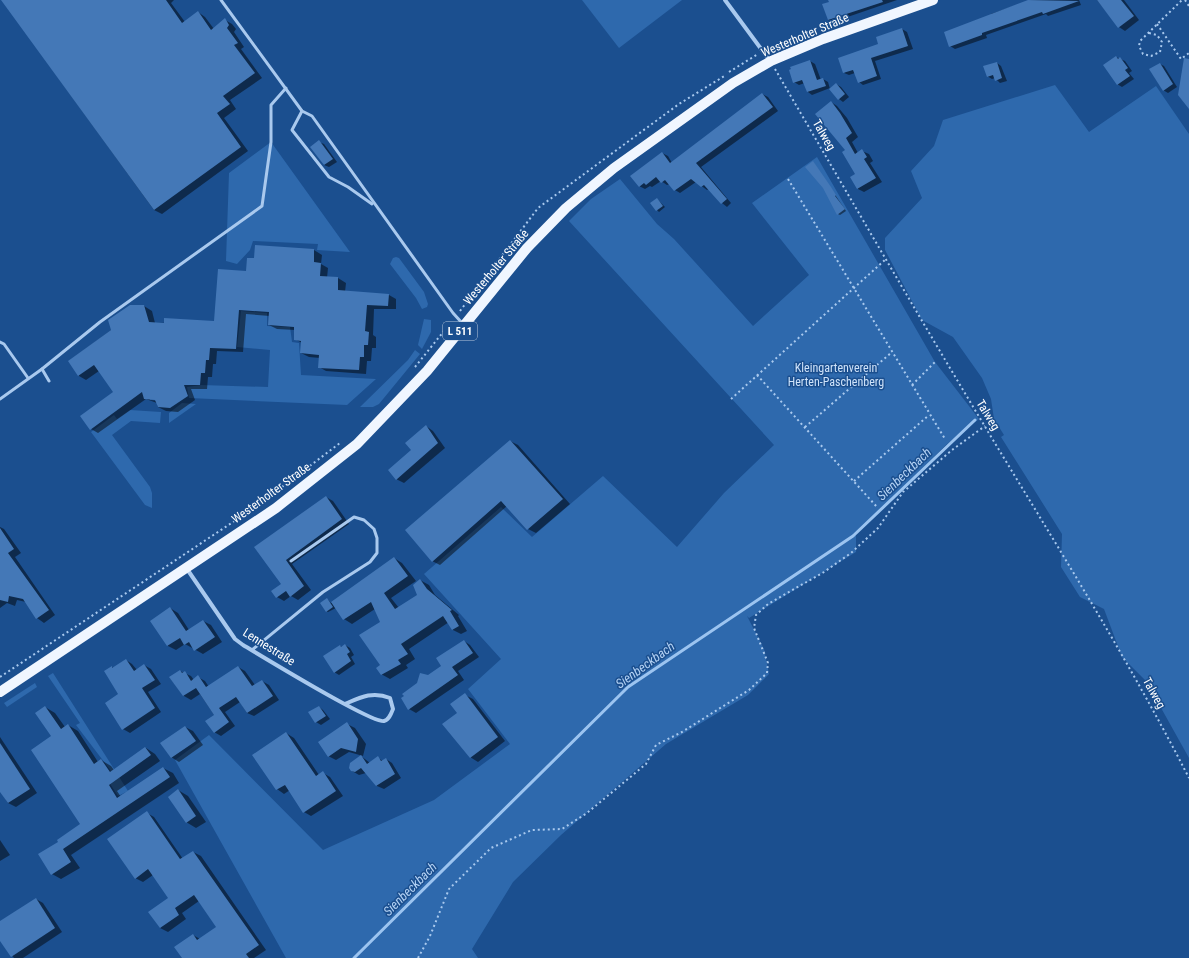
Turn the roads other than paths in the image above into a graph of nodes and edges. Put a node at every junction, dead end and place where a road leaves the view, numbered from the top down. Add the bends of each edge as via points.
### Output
1 (222, 0) edge
2 (726, 0) edge
3 (933, 0) edge
4 (771, 61) junction
5 (286, 88) junction
6 (302, 111) junction
7 (376, 206) junction
8 (464, 326) junction
9 (0, 342) edge
10 (42, 369) junction
11 (28, 378) junction
12 (49, 381) dead end
13 (0, 398) edge
14 (291, 561) dead end
15 (186, 568) junction
16 (252, 650) junction
17 (0, 692) edge
18 (345, 704) junction

1 - 5 lane
2 - 4 street
3 - 4 main road, Westerholter Straße / L 511 via 823,39
4 - 8 main road, Westerholter Straße / L 511 via 733,83 668,129 614,168 572,203 527,248
5 - 6 lane
5 - 10 lane via 271,105 271,142 262,206 100,322
6 - 7 lane via 312,116
6 - 7 lane via 292,130 315,161 328,177
7 - 8 lane
8 - 15 main road, Westerholter Straße / L 511 via 414,386 357,444 276,508
9 - 11 lane
10 - 11 lane
10 - 12 lane
11 - 13 lane
14 - 16 lane via 354,517 364,520 374,529 377,538 377,553 370,562 323,592
15 - 16 street, Lennestraße via 235,639
15 - 17 main road, Westerholter Straße / L 511
16 - 18 street, Lennestraße
18 - 18 street, Lennestraße via 374,720 383,722 393,709 390,698 380,694 365,695

